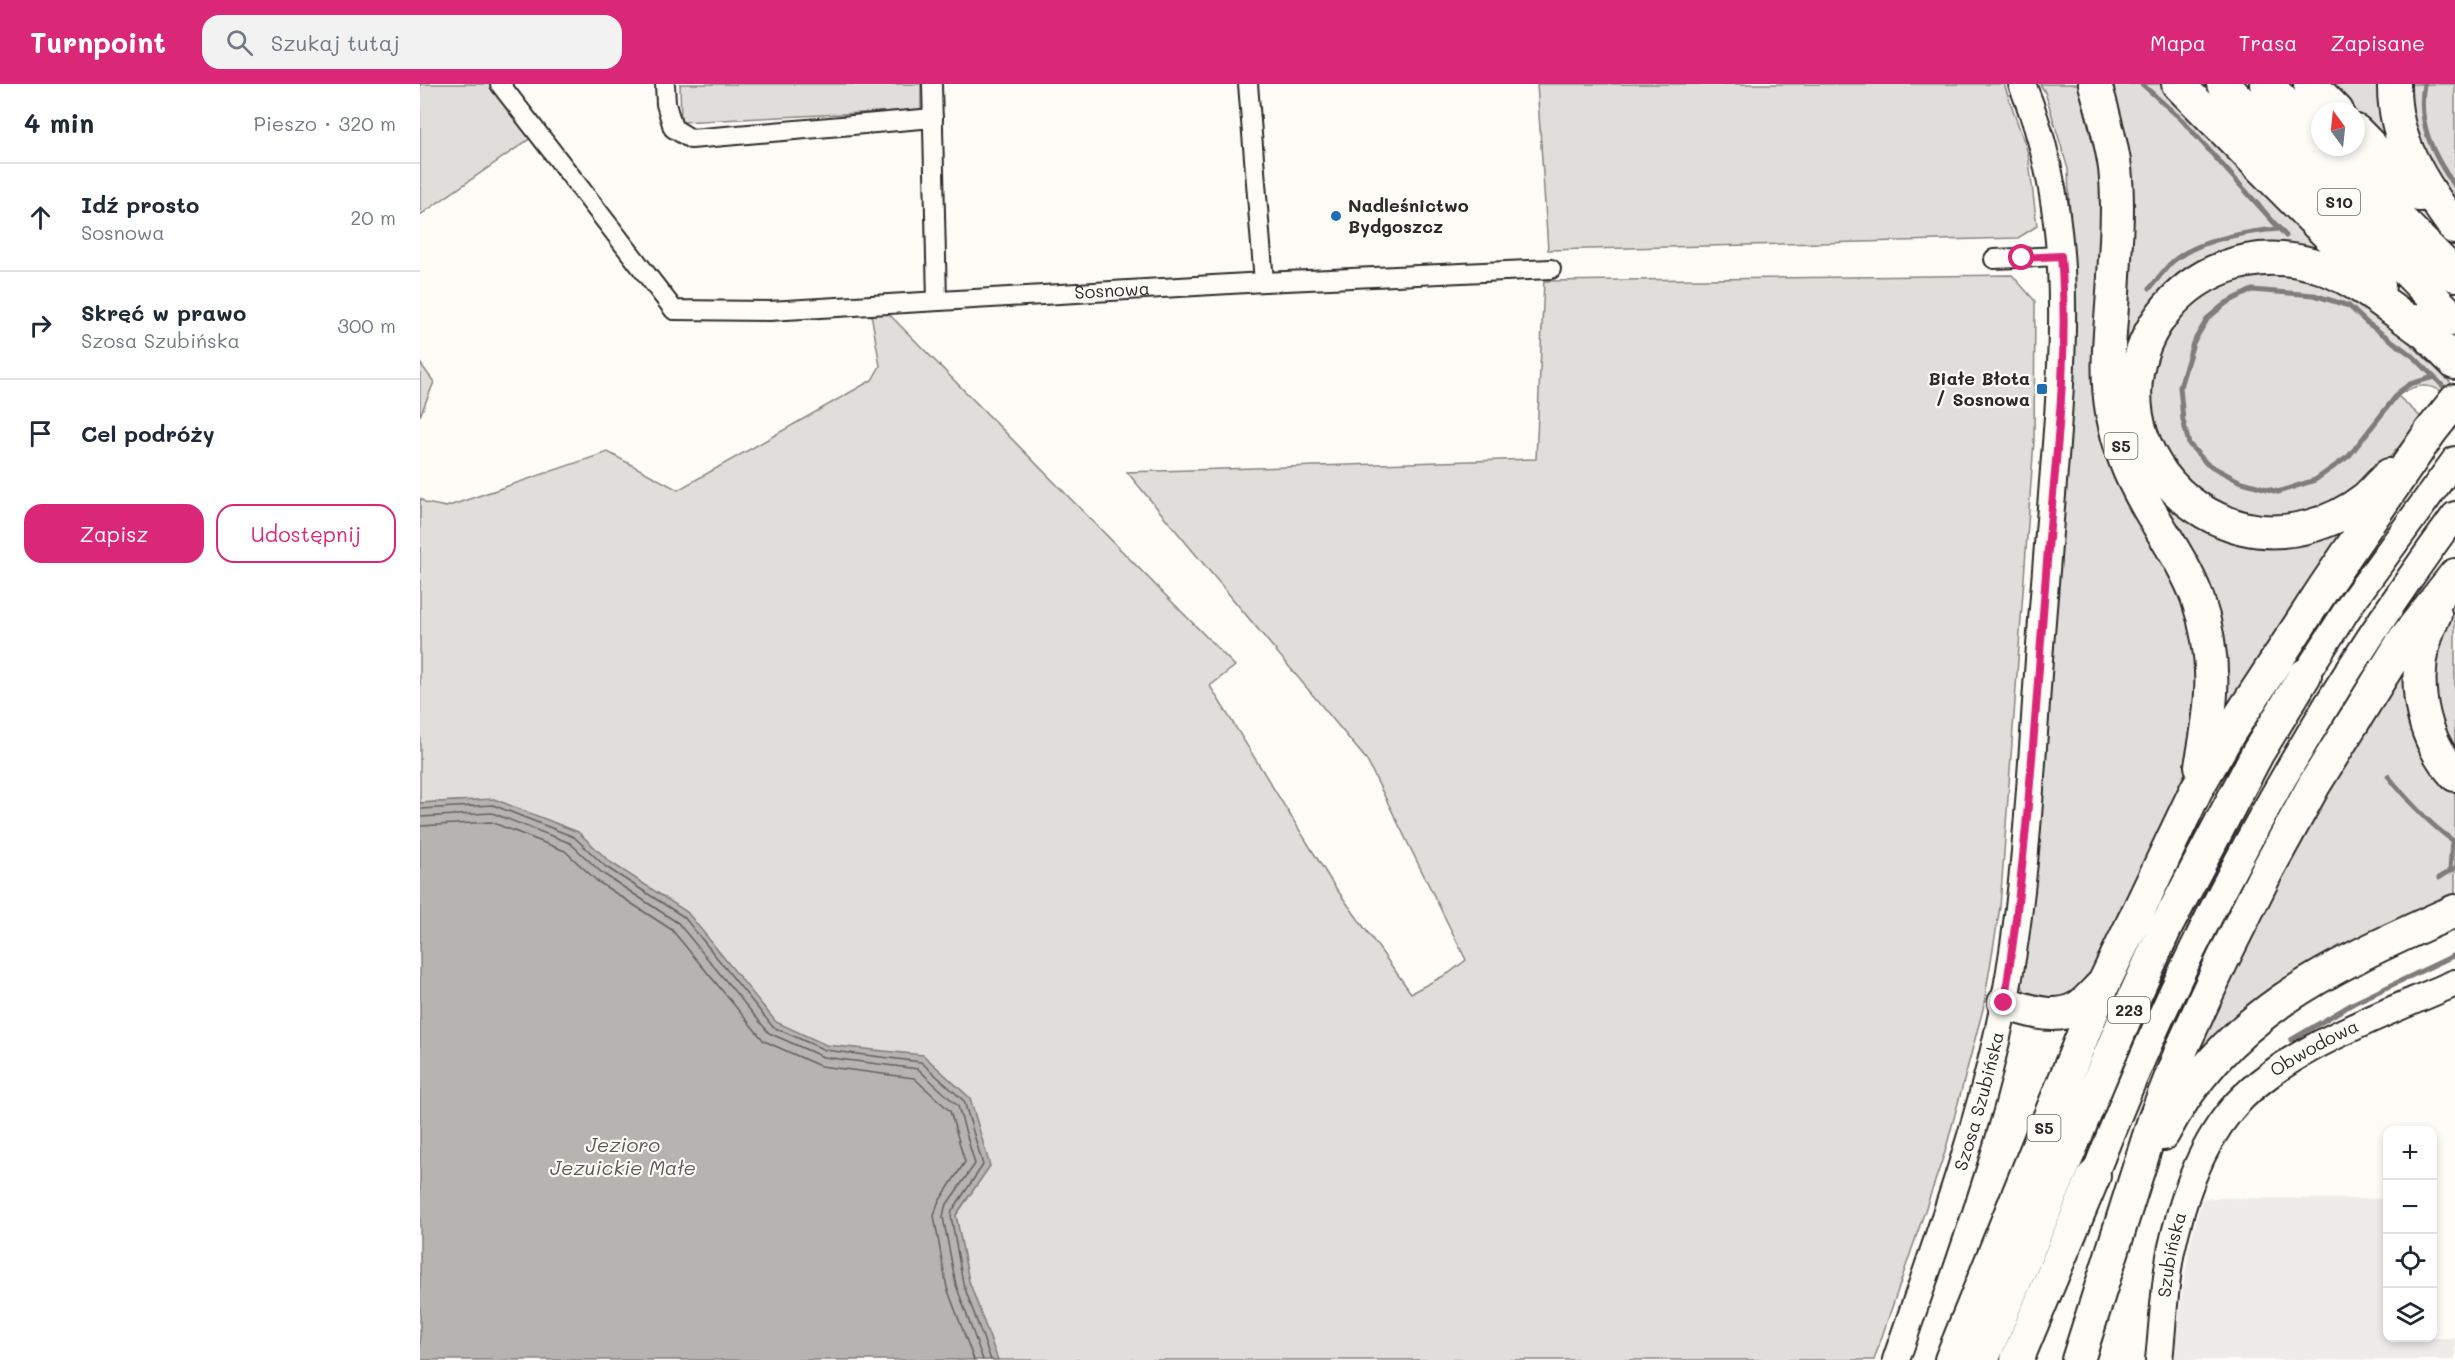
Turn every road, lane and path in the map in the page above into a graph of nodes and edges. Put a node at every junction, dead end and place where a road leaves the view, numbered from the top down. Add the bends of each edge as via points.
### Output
1 (500, 84) edge
2 (665, 84) edge
3 (932, 84) edge
4 (1248, 84) edge
5 (2022, 84) edge
6 (2095, 84) edge
7 (2178, 84) edge
8 (2223, 84) edge
9 (2266, 84) edge
10 (2310, 84) edge
11 (2394, 84) edge
12 (2328, 102) edge
13 (933, 118) junction
14 (2311, 129) edge
15 (2365, 140) edge
16 (2337, 156) edge
17 (2455, 230) edge
18 (2061, 256) junction
19 (1994, 259) dead end
20 (1551, 269) dead end
21 (2455, 275) edge
22 (1264, 282) junction
23 (937, 302) junction
24 (2455, 320) edge
25 (2427, 334) junction
26 (2455, 363) edge
27 (2444, 414) edge
28 (2455, 460) edge
29 (2455, 515) edge
30 (2455, 575) edge
31 (2305, 675) joint
32 (2455, 775) edge
33 (2196, 790) junction
34 (2455, 911) edge
35 (2104, 983) junction
36 (2455, 983) edge
37 (2004, 1003) junction
38 (2203, 1152) joint
39 (2094, 1176) joint
40 (2126, 1206) junction
41 (1896, 1360) edge
42 (1952, 1360) edge
43 (1982, 1360) edge
44 (2017, 1360) edge
45 (2078, 1360) edge
46 (2159, 1360) edge

1 - 23 street, Sosnowa via 674,310
2 - 13 street via 673,128 691,139
3 - 13 street
4 - 22 street
5 - 18 street, Szosa Szubińska via 2041,138 2054,196
6 - 33 highway, S5 via 2115,170 2117,223 2109,372 2112,411 2135,485 2196,596 2212,664 2210,717
7 - 25 highway
8 - 24 highway, S10
9 - 14 highway
10 - 12 highway
11 - 17 highway via 2400,132 2416,173
13 - 23 street
15 - 17 highway
16 - 21 highway, S10
18 - 19 street
18 - 37 street, Szosa Szubińska via 2062,376 2026,837
20 - 22 street, Sosnowa
22 - 23 street, Sosnowa
25 - 26 highway
25 - 27 highway via 2367,292 2312,264 2280,258 2228,265 2206,275 2181,294 2159,317 2145,343 2136,375 2135,404 2141,433 2152,460 2174,490 2195,508 2224,523 2258,531 2293,531 2339,514 2366,498
27 - 33 highway via 2325,586
28 - 31 street, 223 via 2352,602
29 - 39 street, 223 via 2332,695 2242,852 2172,993
30 - 32 highway via 2430,623 2421,655 2419,691 2425,723 2437,750
30 - 40 highway via 2404,640 2314,785 2268,869 2183,1046
31 - 43 highway, 223 via 2252,764 2165,929
33 - 35 highway, S5
34 - 40 highway via 2338,966 2247,1026 2202,1074 2167,1128
35 - 37 highway via 2078,1008 2061,1013 2044,1014
35 - 42 highway, S5
36 - 38 street, Obwodowa via 2330,1038 2274,1071 2231,1110
37 - 41 street, Szosa Szubińska via 1960,1171
38 - 46 street, Szubińska via 2185,1195 2171,1253
39 - 44 highway, 223
40 - 45 highway

